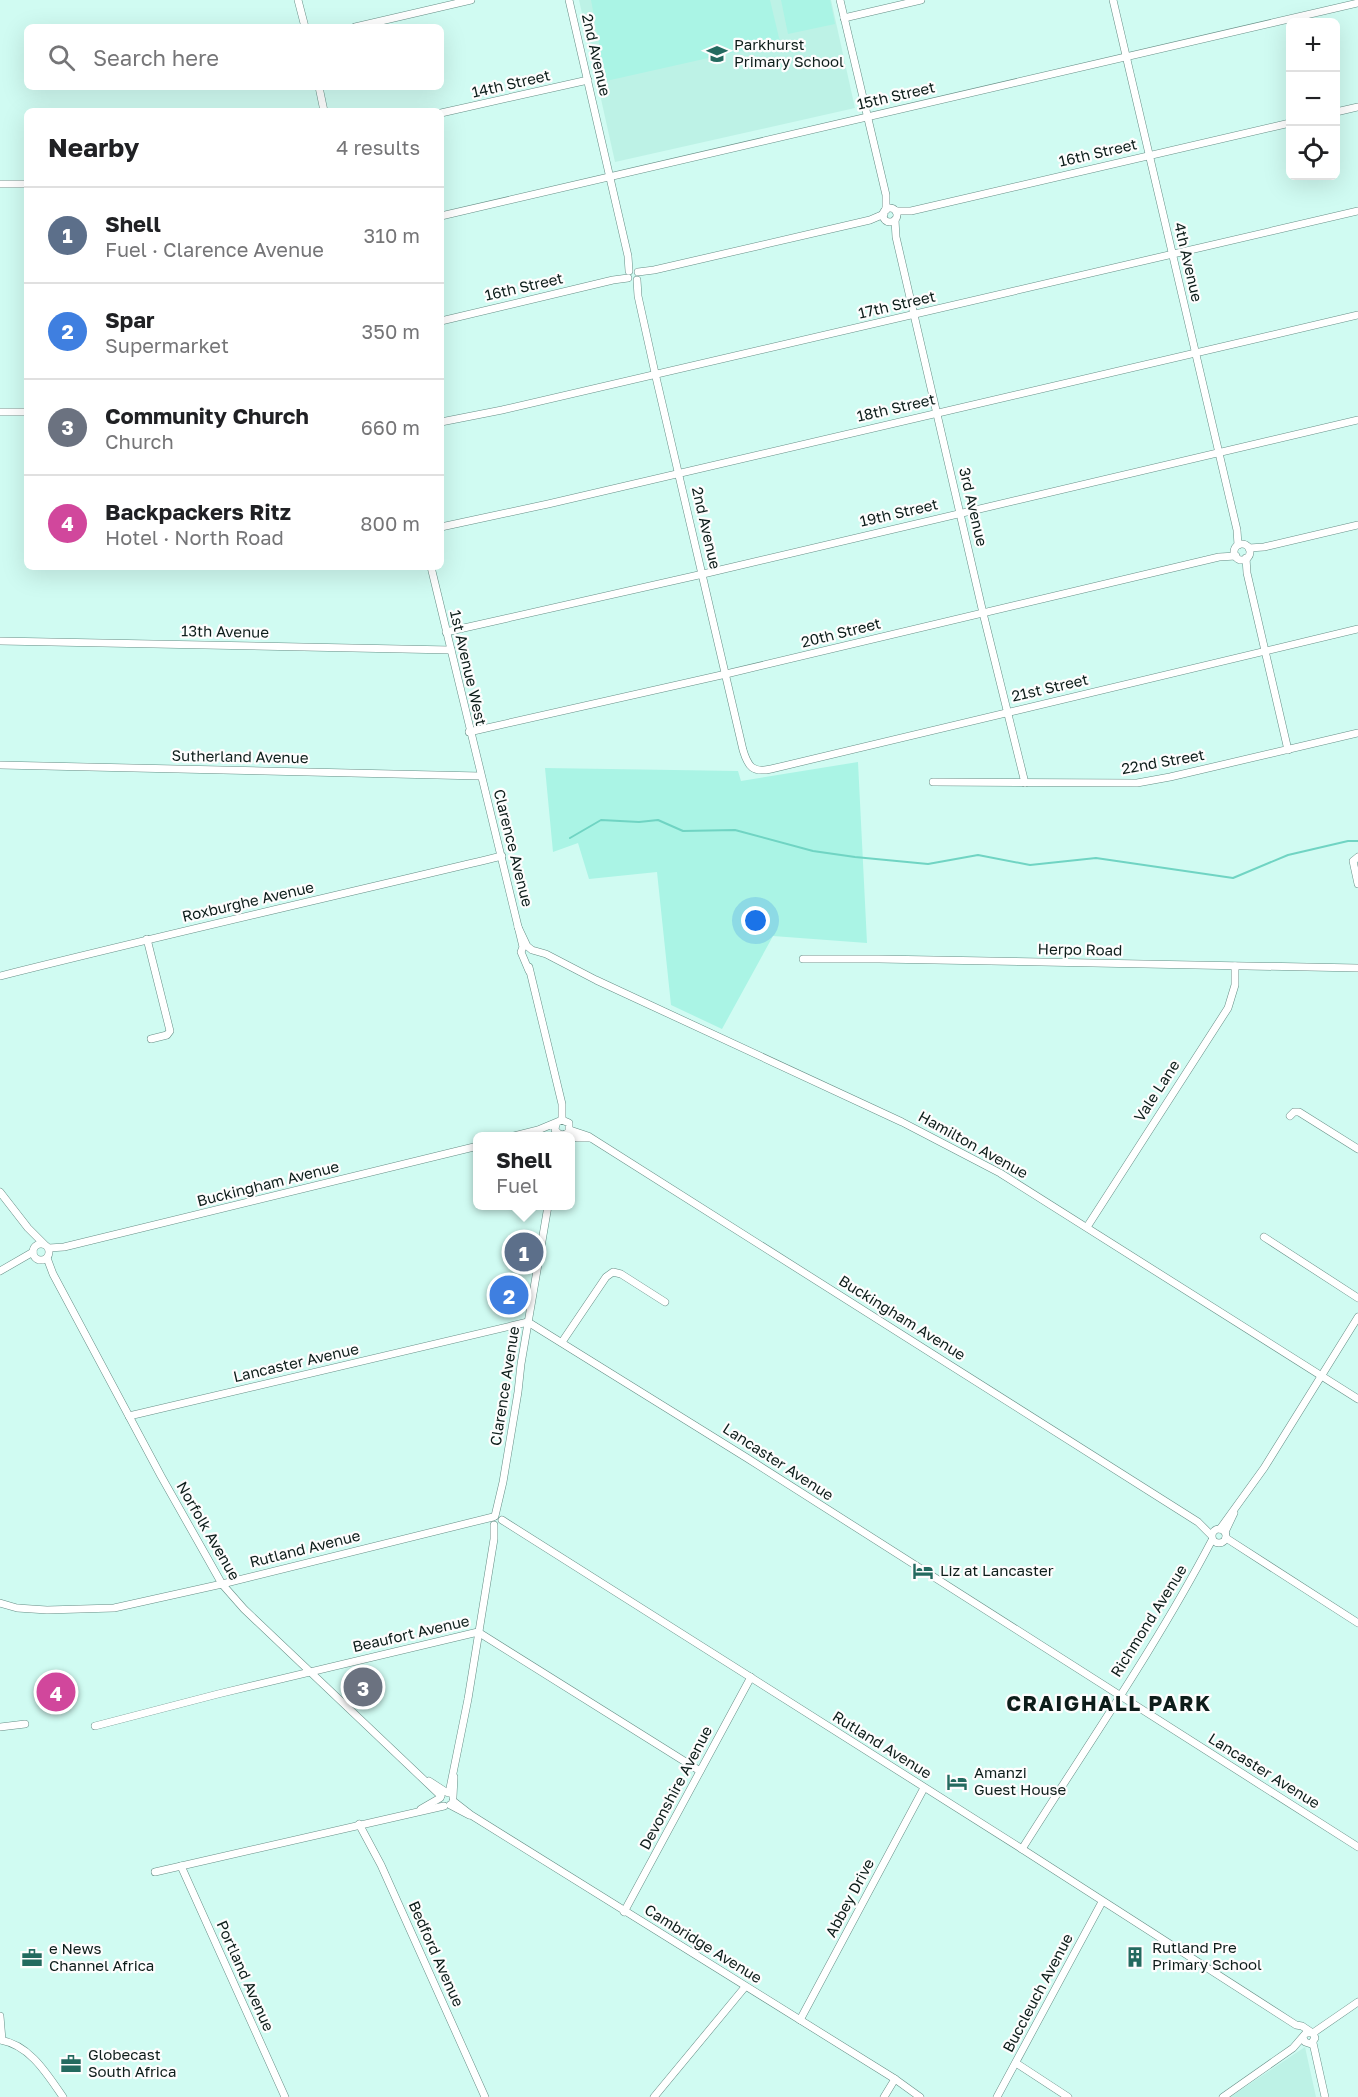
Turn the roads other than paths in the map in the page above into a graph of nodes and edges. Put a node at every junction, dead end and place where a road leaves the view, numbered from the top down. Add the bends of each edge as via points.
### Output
1 (298, 0) edge
2 (471, 0) edge
3 (569, 0) edge
4 (840, 0) edge
5 (921, 0) edge
6 (1113, 0) edge
7 (1358, 3) edge
8 (844, 18) junction
9 (303, 24) edge
10 (368, 24) edge
11 (1126, 56) junction
12 (588, 80) junction
13 (320, 90) edge
14 (1358, 107) edge
15 (323, 108) edge
16 (1340, 111) edge
17 (444, 112) edge
18 (868, 116) junction
19 (1286, 124) edge
20 (1149, 155) junction
21 (610, 176) junction
22 (0, 184) edge
23 (24, 184) edge
24 (1358, 211) edge
25 (444, 215) edge
26 (891, 215) junction
27 (1173, 254) junction
28 (633, 275) junction
29 (914, 315) junction
30 (1358, 315) edge
31 (444, 320) edge
32 (1196, 354) junction
33 (655, 374) junction
34 (0, 412) edge
35 (24, 412) edge
36 (937, 413) junction
37 (1358, 420) edge
38 (444, 421) edge
39 (1218, 453) junction
40 (679, 473) junction
41 (960, 512) junction
42 (1358, 525) edge
43 (444, 526) edge
44 (1242, 552) junction
45 (432, 570) edge
46 (703, 574) junction
47 (983, 613) junction
48 (1358, 629) edge
49 (446, 632) junction
50 (0, 641) edge
51 (450, 650) junction
52 (1266, 650) junction
53 (726, 674) junction
54 (1007, 712) junction
55 (470, 732) junction
56 (1358, 733) edge
57 (1288, 750) junction
58 (0, 765) edge
59 (748, 766) joint
60 (480, 776) junction
61 (933, 782) dead end
62 (1025, 783) junction
63 (502, 856) junction
64 (1358, 857) edge
65 (1358, 884) edge
66 (147, 939) junction
67 (527, 952) junction
68 (803, 959) dead end
69 (1235, 966) junction
70 (1357, 969) edge
71 (0, 976) edge
72 (151, 1039) dead end
73 (1290, 1116) dead end
74 (562, 1130) edge
75 (531, 1132) edge
76 (473, 1147) edge
77 (1358, 1149) edge
78 (0, 1192) edge
79 (547, 1210) edge
80 (1087, 1227) junction
81 (1264, 1237) dead end
82 (42, 1253) junction
83 (0, 1271) edge
84 (1358, 1298) edge
85 (664, 1302) dead end
86 (1358, 1317) edge
87 (528, 1322) junction
88 (562, 1342) junction
89 (1322, 1376) junction
90 (1358, 1399) edge
91 (129, 1416) junction
92 (497, 1521) junction
93 (1219, 1536) junction
94 (222, 1584) junction
95 (1, 1603) edge
96 (1358, 1623) edge
97 (478, 1632) junction
98 (312, 1672) junction
99 (751, 1677) junction
100 (1119, 1695) junction
101 (24, 1724) dead end
102 (95, 1726) dead end
103 (0, 1727) edge
104 (700, 1771) junction
105 (924, 1788) junction
106 (447, 1798) junction
107 (359, 1824) junction
108 (1358, 1847) edge
109 (1022, 1849) junction
110 (181, 1866) junction
111 (155, 1872) dead end
112 (1102, 1902) junction
113 (624, 1911) junction
114 (745, 1987) junction
115 (1358, 2002) edge
116 (0, 2016) edge
117 (800, 2020) junction
118 (1309, 2038) junction
119 (1, 2040) edge
120 (1016, 2063) junction
121 (895, 2079) junction
122 (63, 2097) edge
123 (285, 2097) edge
124 (485, 2097) edge
125 (654, 2097) edge
126 (884, 2097) edge
127 (920, 2097) edge
128 (997, 2097) edge
129 (1068, 2097) edge
130 (1223, 2097) edge
131 (1325, 2097) edge

1 - 9 street
2 - 10 street
3 - 12 street, 2nd Avenue
4 - 8 street, 3rd Avenue
5 - 8 street
6 - 11 street, 4th Avenue
7 - 11 street, 15th Street
8 - 18 street, 3rd Avenue
11 - 18 street, 15th Street
11 - 20 street, 4th Avenue
12 - 17 street, 14th Street
12 - 21 street, 2nd Avenue
13 - 15 street
14 - 16 street
18 - 21 street, 15th Street
18 - 26 street, 3rd Avenue
19 - 20 street, 16th Street
20 - 26 street, 16th Street
20 - 27 street, 4th Avenue
21 - 25 street, 15th Street
21 - 28 street, 2nd Avenue
22 - 23 street
24 - 27 street, 17th Street
26 - 28 street, 16th Street
26 - 29 street, 3rd Avenue
27 - 29 street, 17th Street
27 - 32 street, 4th Avenue
28 - 31 street, 16th Street
28 - 33 street, 2nd Avenue
29 - 33 street, 17th Street
29 - 36 street, 3rd Avenue
30 - 32 street, 18th Street
32 - 36 street, 18th Street
32 - 39 street, 4th Avenue
33 - 38 street, 17th Street
33 - 40 street, 2nd Avenue
34 - 35 street
36 - 40 street, 18th Street
36 - 41 street, 3rd Avenue
37 - 39 street, 19th Street
39 - 41 street, 19th Street
39 - 44 street, 4th Avenue
40 - 43 street, 18th Street
40 - 46 street, 2nd Avenue
41 - 46 street, 19th Street
41 - 47 street, 3rd Avenue
42 - 44 street, 20th Street
44 - 47 street, 20th Street
44 - 52 street, 4th Avenue
45 - 49 street, 1st Avenue West
46 - 49 street, 19th Street
46 - 53 street, 2nd Avenue
47 - 53 street, 20th Street
47 - 54 street, 3rd Avenue
48 - 52 street, 21st Street
49 - 51 street, 1st Avenue West
50 - 51 street, 13th Avenue
51 - 55 street, 1st Avenue West
52 - 54 street, 21st Street
52 - 57 street, 4th Avenue
53 - 55 street, 20th Street
53 - 59 street, 2nd Avenue
54 - 59 street, 21st Street via 763,771
54 - 62 street, 3rd Avenue
55 - 60 street, 1st Avenue West
56 - 57 street, 22nd Street
57 - 62 street, 22nd Street via 1137,783
58 - 60 street, Sutherland Avenue
60 - 63 street, Clarence Avenue
61 - 62 street, 22nd Street
63 - 66 street, Roxburghe Avenue
63 - 67 street, Clarence Avenue
64 - 65 street via 1353,862
66 - 71 street, Roxburghe Avenue
66 - 72 street via 170,1031
67 - 74 street, Clarence Avenue via 562,1104
67 - 80 street, Hamilton Avenue via 551,957 957,1149
68 - 69 street, Herpo Road
69 - 70 street, Herpo Road
69 - 80 street, Vale Lane via 1233,993 1223,1016
73 - 77 street via 1299,1112
74 - 75 street
74 - 93 street, Buckingham Avenue via 590,1138
76 - 82 street, Buckingham Avenue
78 - 82 street
79 - 87 street, Clarence Avenue
80 - 89 street, Hamilton Avenue
81 - 84 street
82 - 83 street
82 - 91 street, Norfolk Avenue
85 - 88 street via 613,1272
86 - 89 street, Richmond Avenue
87 - 88 street, Lancaster Avenue
87 - 91 street, Lancaster Avenue
87 - 92 street, Clarence Avenue
88 - 100 street, Lancaster Avenue
89 - 90 street, Hamilton Avenue
89 - 93 street, Richmond Avenue
91 - 94 street, Norfolk Avenue
92 - 94 street, Rutland Avenue via 472,1523
92 - 97 street, Clarence Avenue
92 - 99 street, Rutland Avenue
93 - 96 street, Buckingham Avenue
93 - 100 street, Richmond Avenue
94 - 95 street, Rutland Avenue via 99,1610 39,1610
94 - 98 street, Norfolk Avenue
97 - 98 street, Beaufort Avenue
97 - 104 street, Beaufort Avenue
97 - 106 street, Clarence Avenue
98 - 102 street, Beaufort Avenue
98 - 106 street, Norfolk Avenue
99 - 104 street, Devonshire Avenue
99 - 105 street, Rutland Avenue
100 - 108 street, Lancaster Avenue
100 - 109 street, Richmond Avenue
101 - 103 street
104 - 113 street, Devonshire Avenue
105 - 109 street, Rutland Avenue
105 - 117 street, Abbey Drive
106 - 107 street via 418,1810
106 - 113 street, Cambridge Avenue
107 - 110 street
107 - 124 street, Bedford Avenue
109 - 112 street, Rutland Avenue
110 - 111 street
110 - 123 street, Portland Avenue
112 - 118 street, Rutland Avenue via 1302,2026
112 - 120 street, Buccleuch Avenue
113 - 114 street, Cambridge Avenue
114 - 117 street, Cambridge Avenue
114 - 125 street
115 - 118 street
116 - 119 street
117 - 121 street, Cambridge Avenue
118 - 130 street
118 - 131 street
119 - 122 street via 32,2057
120 - 128 street, Buccleuch Avenue
120 - 129 street
121 - 126 street
121 - 127 street, Cambridge Avenue

